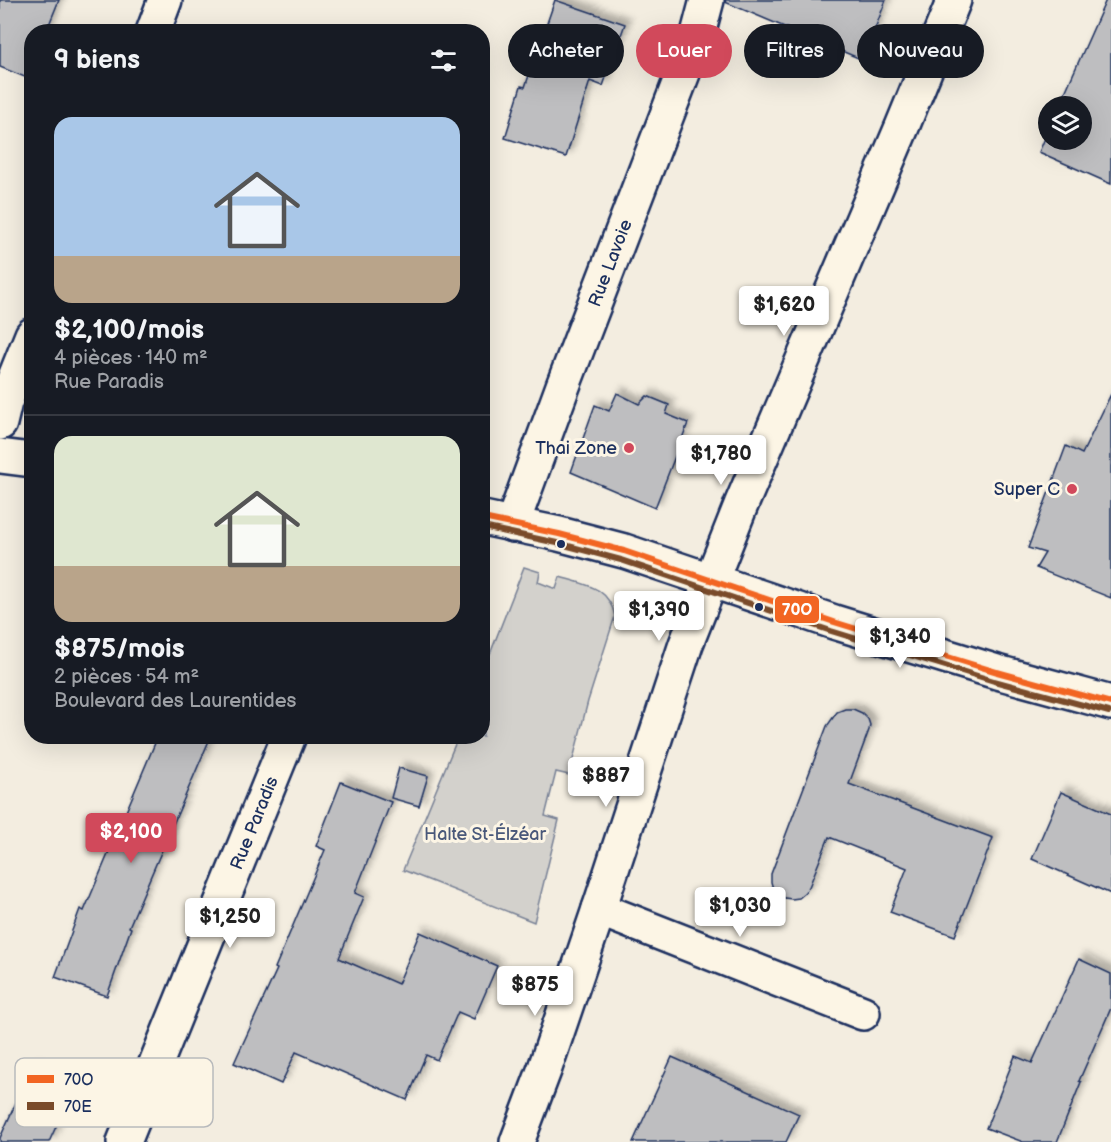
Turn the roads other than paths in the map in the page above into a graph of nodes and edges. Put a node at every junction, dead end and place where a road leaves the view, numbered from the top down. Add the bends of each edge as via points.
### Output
1 (165, 0) edge
2 (707, 0) edge
3 (954, 0) edge
4 (156, 24) edge
5 (24, 355) edge
6 (0, 423) edge
7 (0, 456) edge
8 (24, 459) edge
9 (497, 521) edge
10 (710, 581) junction
11 (1111, 703) edge
12 (286, 744) edge
13 (599, 909) junction
14 (863, 1013) dead end
15 (158, 1058) edge
16 (130, 1127) edge
17 (124, 1142) edge
18 (517, 1142) edge

1 - 4 street
2 - 9 street, Rue Lavoie via 698,34 563,386
3 - 10 street
5 - 6 street
7 - 8 street
9 - 10 street via 600,544
10 - 11 street via 997,672
10 - 13 street
12 - 15 street, Rue Paradis
13 - 14 street
13 - 18 street
16 - 17 street, Rue Paradis

